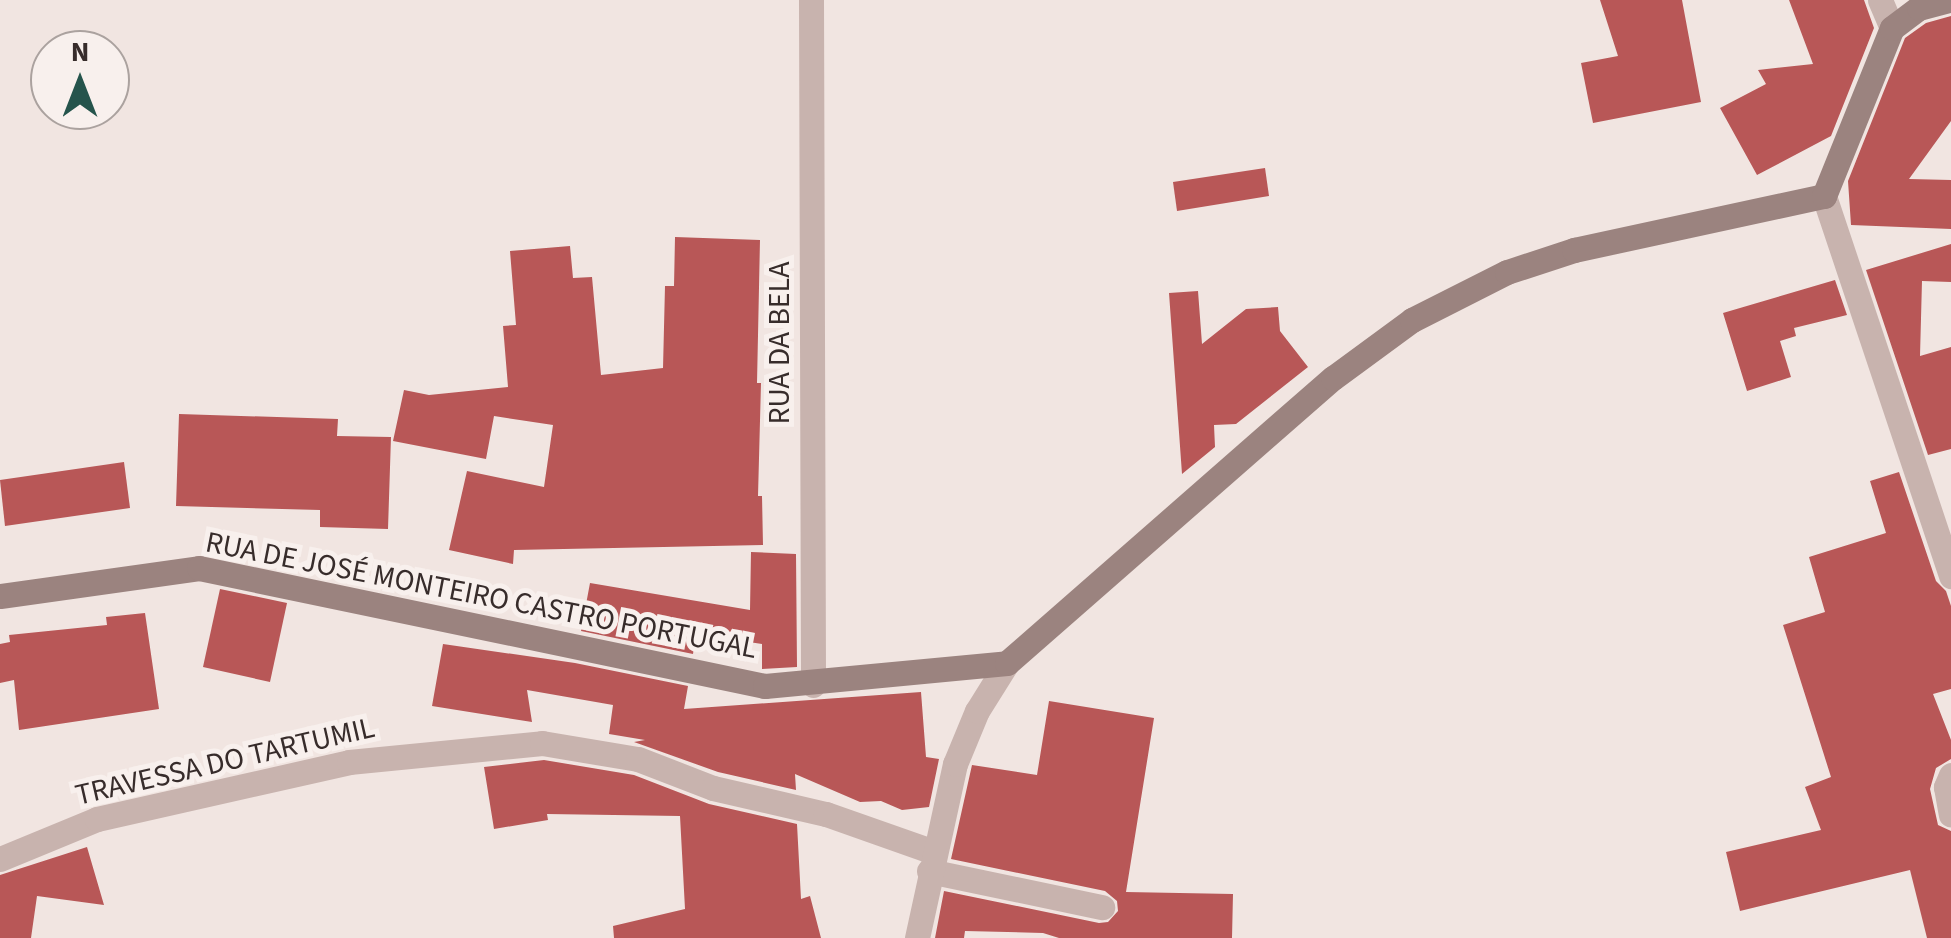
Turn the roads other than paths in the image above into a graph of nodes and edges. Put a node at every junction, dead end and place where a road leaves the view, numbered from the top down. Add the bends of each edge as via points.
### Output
1 (811, 0) edge
2 (1880, 0) edge
3 (1948, 0) edge
4 (1892, 28) junction
5 (1824, 196) junction
6 (1951, 576) edge
7 (0, 596) edge
8 (1006, 664) junction
9 (814, 685) junction
10 (1951, 775) edge
11 (1951, 815) edge
12 (0, 859) edge
13 (931, 862) junction
14 (1102, 907) dead end
15 (917, 938) edge

1 - 9 street, RUA DA BELA
2 - 4 street
3 - 4 main road via 1919,8
4 - 5 main road
5 - 6 street
5 - 8 main road via 1574,250 1507,272 1412,320 1334,378
7 - 9 main road, RUA DE JOSÉ MONTEIRO CASTRO PORTUGAL via 199,568 722,680
8 - 9 main road, RUA DE JOSÉ MONTEIRO CASTRO PORTUGAL
8 - 13 street via 976,711 955,764
10 - 11 street
12 - 13 street, TRAVESSA DO TARTUMIL via 97,819 349,762 542,743 638,759 714,788 826,814
13 - 14 street, TRAVESSA DO TARTUMIL
13 - 15 street

